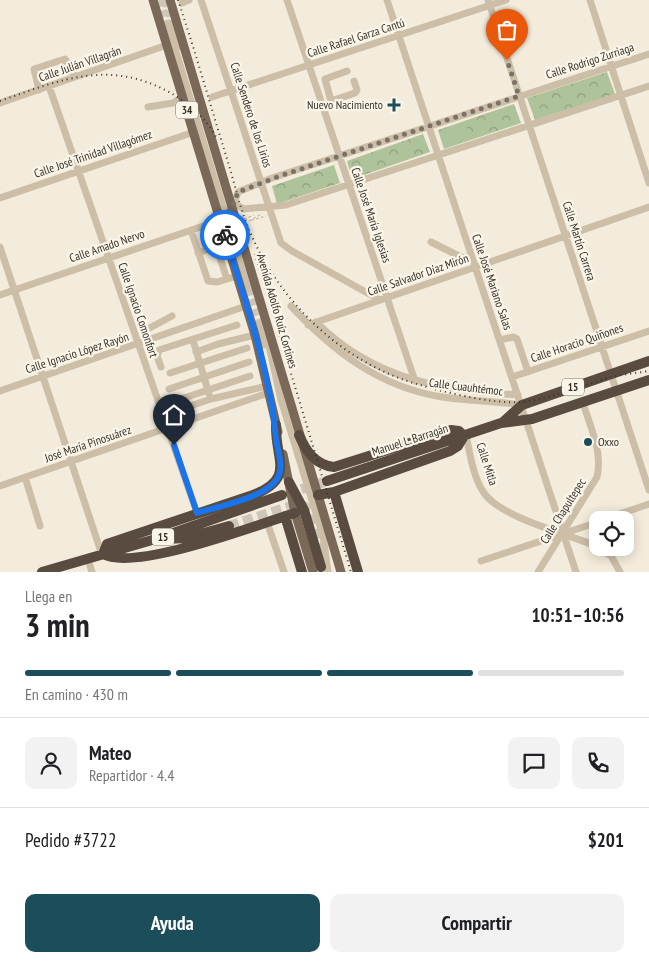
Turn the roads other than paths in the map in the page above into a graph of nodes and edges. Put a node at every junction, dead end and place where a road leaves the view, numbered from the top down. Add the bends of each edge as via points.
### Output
1 (154, 0) edge
2 (170, 0) edge
3 (201, 0) edge
4 (287, 0) edge
5 (387, 0) edge
6 (506, 0) edge
7 (590, 0) edge
8 (489, 3) edge
9 (170, 24) tunnel mouth
10 (398, 35) junction
11 (167, 45) junction
12 (649, 54) edge
13 (309, 65) junction
14 (612, 67) junction
15 (347, 71) dead end
16 (75, 77) junction
17 (354, 81) dead end
18 (49, 86) junction
19 (649, 86) edge
20 (39, 90) junction
21 (231, 91) junction
22 (621, 95) junction
23 (183, 96) junction
24 (519, 96) junction
25 (212, 97) dead end
26 (331, 101) junction
27 (0, 103) edge
28 (322, 103) junction
29 (148, 107) dead end
30 (529, 125) junction
31 (428, 126) junction
32 (194, 132) junction
33 (438, 155) junction
34 (340, 156) junction
35 (78, 170) junction
36 (649, 183) edge
37 (261, 184) junction
38 (350, 185) junction
39 (0, 198) edge
40 (649, 207) edge
41 (228, 211) junction
42 (270, 211) junction
43 (191, 230) junction
44 (565, 236) junction
45 (227, 242) junction
46 (431, 242) dead end
47 (216, 246) junction
48 (0, 247) edge
49 (198, 253) junction
50 (108, 257) junction
51 (472, 258) junction
52 (475, 267) junction
53 (238, 276) junction
54 (227, 279) junction
55 (251, 288) tunnel mouth
56 (15, 290) junction
57 (0, 295) edge
58 (384, 299) junction
59 (246, 306) junction
60 (291, 306) dead end
61 (172, 316) dead end
62 (316, 322) junction
63 (261, 323) tunnel mouth
64 (238, 325) dead end
65 (308, 325) junction
66 (649, 331) edge
67 (256, 335) junction
68 (193, 340) junction
69 (500, 340) junction
70 (142, 344) junction
71 (602, 346) junction
72 (247, 348) dead end
73 (196, 352) junction
74 (649, 360) edge
75 (249, 362) dead end
76 (200, 364) junction
77 (161, 367) dead end
78 (528, 372) junction
79 (170, 373) dead end
80 (612, 373) junction
81 (44, 376) junction
82 (250, 376) dead end
83 (204, 377) junction
84 (512, 377) junction
85 (415, 381) junction
86 (646, 382) edge
87 (169, 389) dead end
88 (208, 390) junction
89 (268, 390) junction
90 (0, 391) edge
91 (618, 391) junction
92 (518, 395) junction
93 (211, 399) junction
94 (172, 402) dead end
95 (583, 403) junction
96 (522, 406) junction
97 (175, 411) dead end
98 (526, 420) junction
99 (501, 423) junction
100 (276, 425) junction
101 (168, 428) junction
102 (299, 435) junction
103 (465, 435) junction
104 (72, 461) junction
105 (25, 477) junction
106 (327, 481) tunnel mouth
107 (289, 482) junction
108 (0, 486) edge
109 (649, 490) edge
110 (334, 492) junction
111 (282, 495) tunnel mouth
112 (318, 495) junction
113 (649, 504) edge
114 (628, 511) edge
115 (197, 513) junction
116 (290, 514) junction
117 (267, 522) junction
118 (589, 525) edge
119 (40, 526) dead end
120 (229, 526) tunnel mouth
121 (564, 533) junction
122 (159, 538) junction
123 (589, 543) edge
124 (103, 555) junction
125 (612, 556) edge
126 (88, 559) junction
127 (481, 561) dead end
128 (47, 571) edge
129 (322, 571) edge
130 (92, 572) edge
131 (284, 572) edge
132 (302, 572) edge
133 (341, 572) edge
134 (358, 572) edge
135 (538, 572) edge
136 (576, 572) edge
137 (620, 572) edge

1 - 11 main road, Avenida Adolfo Ruíz Cortines / 34
2 - 41 main road, Avenida Adolfo Ruíz Cortines / 34
3 - 21 street, Calle Sendero de los Lirios
4 - 13 street, Calle José María Iglesias
5 - 10 street, Calle José Mariano Salas
6 - 8 street, Calle Rafael Garza Cantú
7 - 14 street
8 - 10 street, Calle Rafael Garza Cantú
8 - 24 street, Calle Martín Carrera
9 - 41 street
10 - 13 street, Calle Rafael Garza Cantú
10 - 31 street, Calle José Mariano Salas
11 - 16 street, Calle Julián Villagrán
11 - 23 main road, Avenida Adolfo Ruíz Cortines / 34
12 - 14 street, Calle Rodrigo Zurriaga
13 - 21 street, Calle Rafael Garza Cantú
13 - 28 street, Calle José María Iglesias
14 - 22 street
14 - 24 street, Calle Rodrigo Zurriaga
15 - 26 street via 325,79
16 - 18 street, Calle Julián Villagrán
16 - 20 street via 65,60 34,69
17 - 26 street via 355,93
18 - 20 street, Calle Julián Villagrán
18 - 35 street, Calle Ignacio Comonfort
19 - 22 street
20 - 27 street, Calle Julián Villagrán
21 - 25 street, Calle Rafael Garza Cantú
21 - 37 street, Calle Sendero de los Lirios
22 - 30 street
22 - 36 street
23 - 29 street via 173,103
23 - 32 main road, Avenida Adolfo Ruíz Cortines / 34
24 - 30 street, Calle Martín Carrera
24 - 31 street, Calle Rodrigo Zurriaga
26 - 28 street
28 - 34 street, Calle José María Iglesias
30 - 33 street
30 - 44 street, Calle Martín Carrera
31 - 33 street, Calle José Mariano Salas
31 - 34 street, Calle Rodrigo Zurriaga
32 - 35 street, Calle José Trinidad Villagómez
32 - 41 main road, Avenida Adolfo Ruíz Cortines / 34
33 - 38 street
33 - 51 street, Calle José Mariano Salas
34 - 37 street, Calle Rodrigo Zurriaga
34 - 38 street, Calle José María Iglesias
35 - 39 street, Calle José Trinidad Villagómez
35 - 50 street, Calle Ignacio Comonfort
37 - 41 street, Calle Rodrigo Zurriaga via 238,192
37 - 42 street, Calle Sendero de los Lirios
38 - 42 street
38 - 58 street, Calle José María Iglesias
40 - 44 street, Calle Salvador Díaz Mirón
41 - 42 street
41 - 43 street, Calle Amado Nervo
41 - 45 main road, Avenida Adolfo Ruíz Cortines / 34 via 224,231
41 - 55 street
41 - 102 main road, Avenida Adolfo Ruíz Cortines / 34
42 - 58 street, Calle Sendero de los Lirios via 278,238 286,248
43 - 49 street
43 - 50 street, Calle Amado Nervo
44 - 52 street, Calle Salvador Díaz Mirón
44 - 71 street, Calle Martín Carrera
45 - 47 street
45 - 53 main road, Avenida Adolfo Ruíz Cortines / 34
46 - 51 street via 461,257
47 - 49 street
47 - 54 street
48 - 56 street
49 - 54 street via 208,281 214,283
50 - 56 street, Calle Amado Nervo
50 - 70 street, Calle Ignacio Comonfort
51 - 52 street, Calle José Mariano Salas
52 - 58 street, Calle Salvador Díaz Mirón
52 - 69 street, Calle José Mariano Salas
53 - 54 street
53 - 59 main road, Avenida Adolfo Ruíz Cortines / 34
56 - 57 street, Calle Amado Nervo
56 - 81 street
58 - 62 street, Calle Salvador Díaz Mirón
58 - 85 street, Calle José María Iglesias
59 - 67 main road, Avenida Adolfo Ruíz Cortines / 34
59 - 70 street, Calle Ignacio López Rayón
60 - 65 street, Calle Cuauhtémoc
61 - 70 street via 144,331
62 - 65 street, Calle Salvador Díaz Mirón
62 - 85 street, Calle Cuauhtémoc via 367,360
63 - 129 street via 279,401 323,536
64 - 68 street
65 - 96 street, Calle Cuauhtémoc via 352,362 399,386 442,397
66 - 71 street, Calle Horacio Quiñones
67 - 73 street
67 - 89 main road, Avenida Adolfo Ruíz Cortines / 34
68 - 73 street
68 - 77 street via 159,350 157,356
69 - 78 street via 513,336 516,339
69 - 84 street, Calle José Mariano Salas
70 - 81 street, Calle Ignacio López Rayón
70 - 101 street, Calle Ignacio Comonfort
71 - 78 street, Calle Horacio Quiñones
71 - 80 street, Calle Martín Carrera
72 - 76 street
73 - 76 street
74 - 80 highway, Manuel L. Barragán / 15
75 - 83 street
76 - 79 street
76 - 83 street
78 - 84 street, Calle Horacio Quiñones
80 - 91 street, Calle Martín Carrera
80 - 96 highway, Manuel L. Barragán / 15
81 - 90 street, Calle Ignacio López Rayón
81 - 104 street
82 - 88 street
83 - 87 street
83 - 88 street
84 - 92 street, Calle José Mariano Salas
85 - 92 street, Calle Cuauhtémoc via 457,390
86 - 91 highway, Manuel L. Barragán / 15
88 - 93 street
88 - 94 street
89 - 93 street
89 - 100 main road, Avenida Adolfo Ruíz Cortines / 34
89 - 101 street, José María Pinosuárez
91 - 95 highway, Manuel L. Barragán / 15
91 - 109 street, Calle Martín Carrera
92 - 96 street, Calle José Mariano Salas
93 - 97 street
95 - 98 highway, Manuel L. Barragán / 15
95 - 121 street, Calle Chapultepec via 597,446 599,468 593,485
96 - 98 street, Calle José Mariano Salas
96 - 99 highway, Manuel L. Barragán / 15
98 - 99 highway, Manuel L. Barragán / 15
98 - 121 street, Calle José Mariano Salas
99 - 103 highway, Manuel L. Barragán / 15
100 - 107 main road, Avenida Adolfo Ruíz Cortines / 34
100 - 115 highway via 280,462 277,480 253,495
101 - 104 street, José María Pinosuárez
101 - 115 street, Calle Ignacio Comonfort
102 - 103 highway via 304,448 314,459 334,467 451,430
102 - 112 main road, Avenida Adolfo Ruíz Cortines / 34
103 - 106 highway, Manuel L. Barragán / 15
103 - 110 highway via 450,451
103 - 121 street, Calle Mitla via 485,495 509,512
104 - 105 street, José María Pinosuárez
104 - 124 street
105 - 108 street, José María Pinosuárez
105 - 119 street
107 - 116 main road, Avenida Adolfo Ruíz Cortines / 34
107 - 129 highway via 304,510
110 - 112 highway
110 - 134 highway
111 - 122 highway, 15
112 - 133 main road, Avenida Adolfo Ruíz Cortines / 34
113 - 114 street
115 - 124 highway via 107,544
116 - 117 highway
116 - 129 main road, Avenida Adolfo Ruíz Cortines / 34
116 - 132 highway
117 - 124 highway via 164,557 117,561
117 - 131 street
118 - 121 street
120 - 122 highway via 186,538
121 - 123 street, Calle Mitla
121 - 127 street
121 - 135 street, Calle Chapultepec
121 - 136 street, Calle José Mariano Salas
122 - 124 highway, 15
124 - 126 highway, 15
125 - 137 street, Calle Mitla
126 - 128 highway, 15
126 - 130 street

